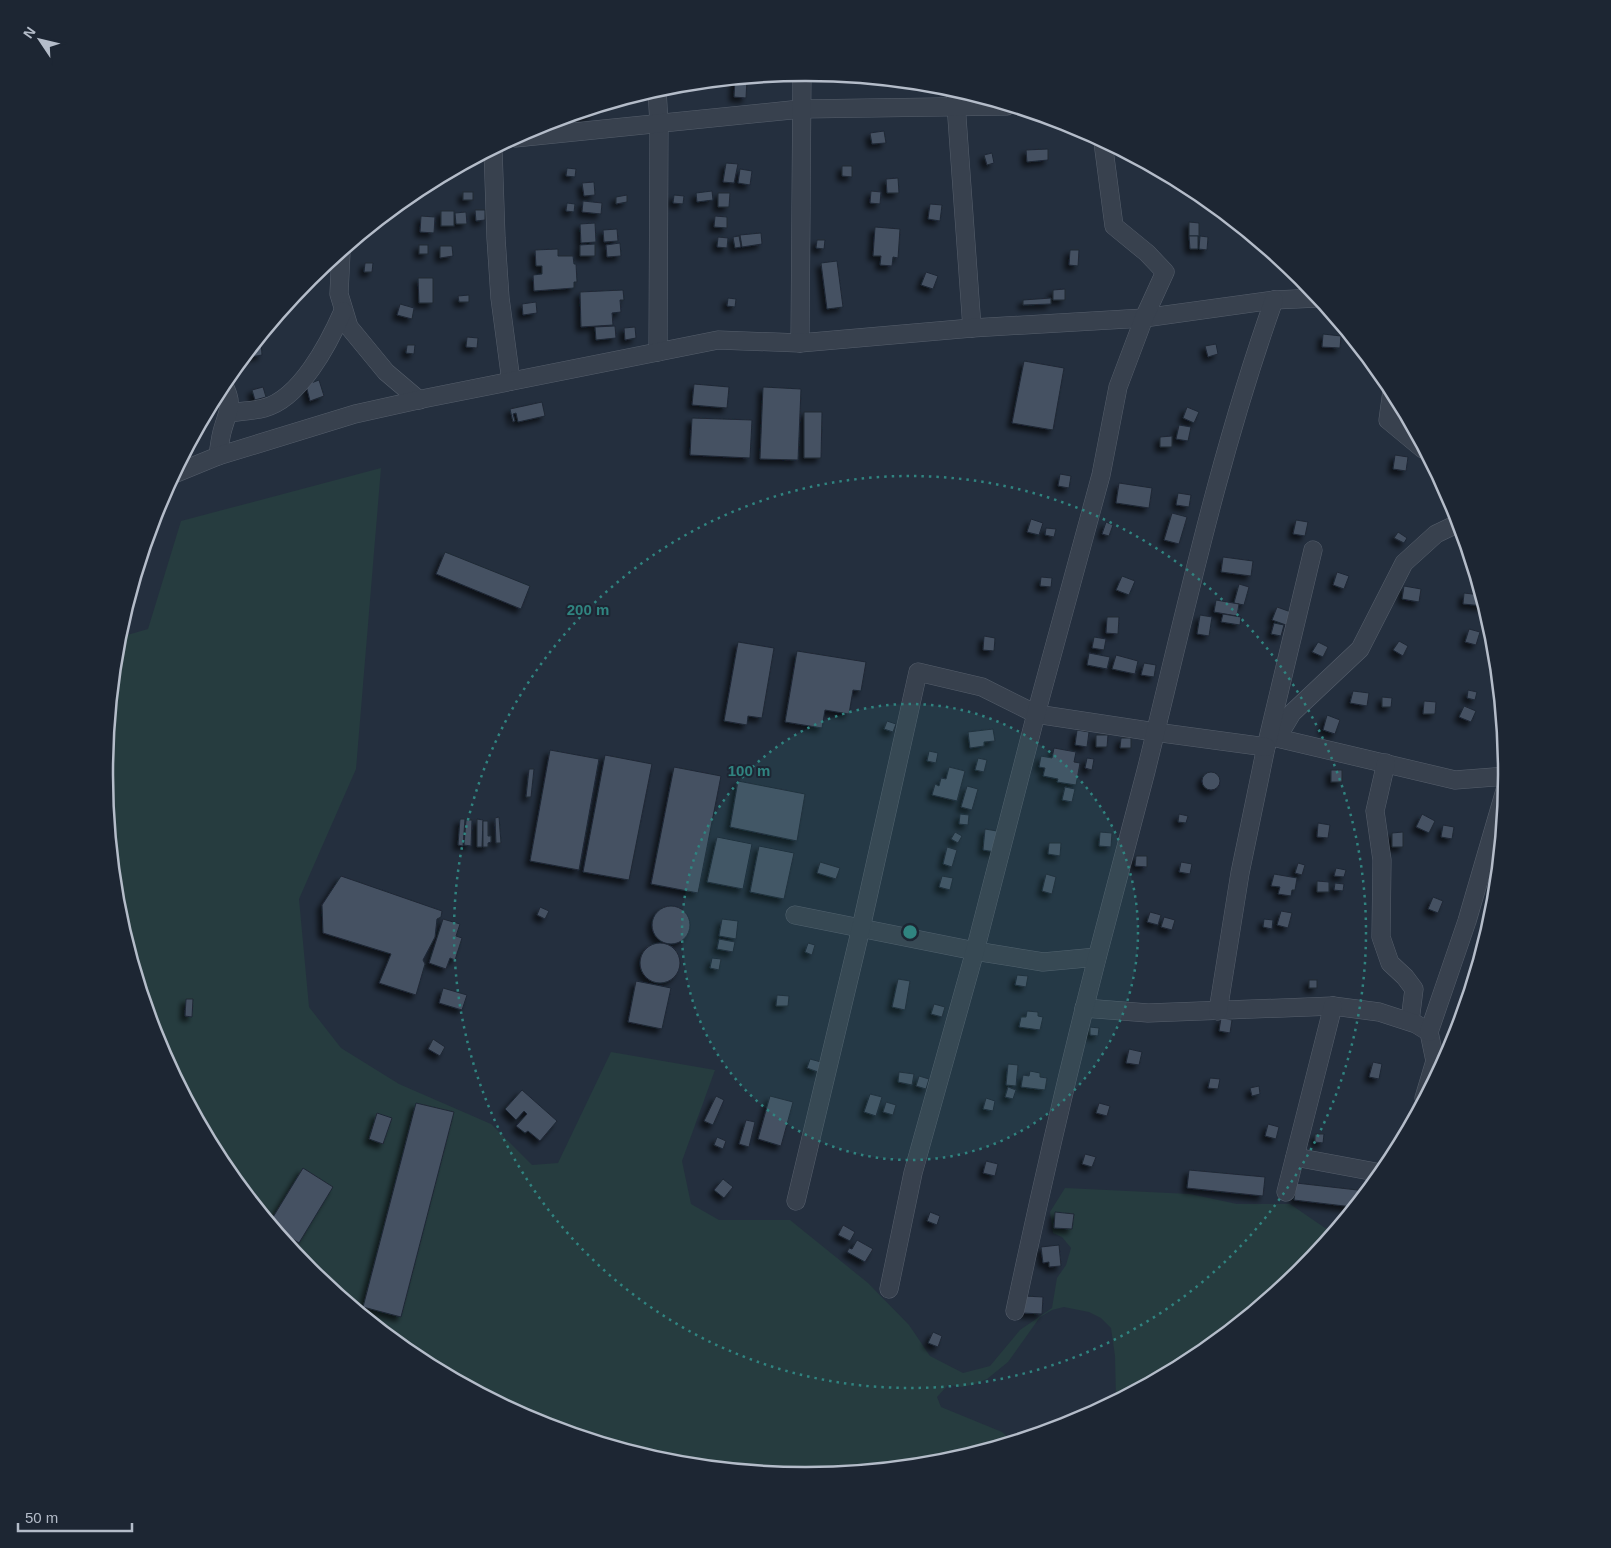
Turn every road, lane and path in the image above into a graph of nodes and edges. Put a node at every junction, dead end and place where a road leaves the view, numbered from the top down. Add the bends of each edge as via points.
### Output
1 (802, 81) edge
2 (657, 98) edge
3 (955, 99) edge
4 (801, 109) junction
5 (659, 124) junction
6 (536, 136) edge
7 (1104, 149) edge
8 (493, 156) edge
9 (341, 261) edge
10 (1309, 298) edge
11 (1274, 300) junction
12 (343, 311) junction
13 (1144, 318) junction
14 (972, 328) junction
15 (800, 343) junction
16 (658, 352) junction
17 (510, 381) junction
18 (228, 391) edge
19 (419, 400) junction
20 (1390, 403) edge
21 (229, 413) junction
22 (1411, 439) edge
23 (218, 456) junction
24 (183, 470) edge
25 (1452, 526) edge
26 (1313, 550) dead end
27 (1036, 714) junction
28 (1155, 732) junction
29 (1266, 747) junction
30 (1386, 763) junction
31 (1498, 777) edge
32 (1497, 818) edge
33 (795, 915) dead end
34 (861, 928) junction
35 (975, 951) junction
36 (1097, 957) junction
37 (1333, 1006) junction
38 (1084, 1008) junction
39 (1218, 1011) junction
40 (1410, 1022) junction
41 (1429, 1032) junction
42 (1434, 1066) edge
43 (1295, 1157) junction
44 (1372, 1172) edge
45 (1286, 1192) dead end
46 (796, 1201) dead end
47 (889, 1289) dead end
48 (1015, 1311) dead end

1 - 4 street
2 - 5 street
3 - 4 street
3 - 14 street
4 - 5 street
4 - 15 street
5 - 6 street
5 - 16 street
7 - 13 street via 1114,226 1165,272
8 - 17 street via 500,298
9 - 12 street via 339,294
10 - 11 street
11 - 13 street
11 - 28 street via 1224,455
12 - 19 street via 349,327 386,372
12 - 21 street via 315,364 287,396 265,408
13 - 14 street
13 - 27 street via 1118,387 1101,475
14 - 15 street
15 - 16 street via 718,340
16 - 17 street
17 - 19 street
18 - 21 street
19 - 23 street via 355,414
20 - 22 street via 1388,420
21 - 23 street
23 - 24 street
25 - 30 street via 1436,534 1404,563 1360,649 1292,713 1277,738
26 - 29 street
27 - 28 street
27 - 34 street via 982,687 918,672
27 - 35 street
28 - 29 street
28 - 36 street
29 - 39 street via 1240,873
30 - 31 street via 1455,780
30 - 40 street via 1375,811 1382,860 1381,937 1390,963 1414,989
32 - 41 street via 1467,921
33 - 34 street
34 - 35 street
34 - 46 street
35 - 36 street via 1043,962
35 - 47 street via 913,1173
36 - 38 street
37 - 39 street
37 - 40 street via 1379,1012
37 - 43 street
38 - 39 street via 1148,1013
38 - 48 street
40 - 41 street
41 - 42 street
43 - 44 street
43 - 45 street

